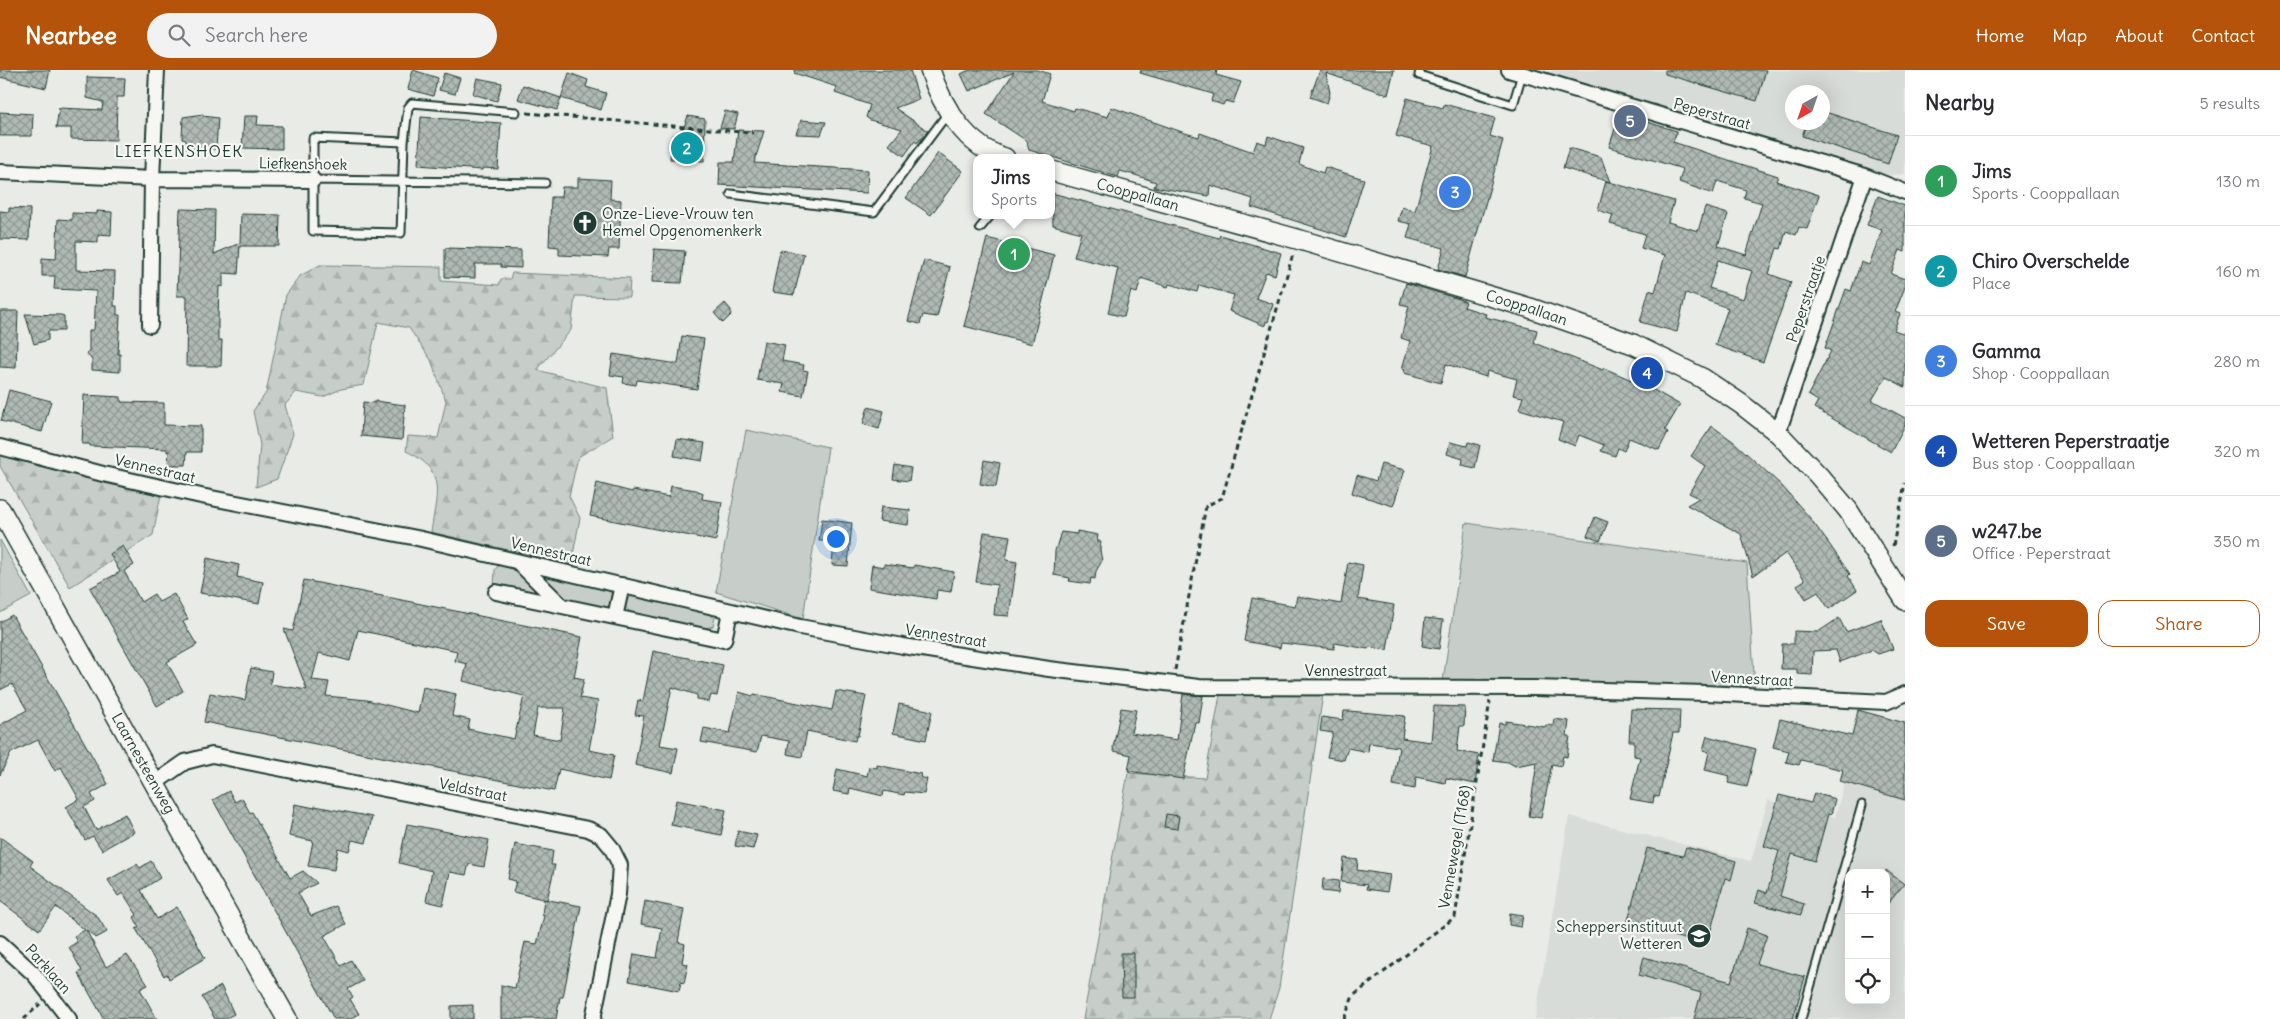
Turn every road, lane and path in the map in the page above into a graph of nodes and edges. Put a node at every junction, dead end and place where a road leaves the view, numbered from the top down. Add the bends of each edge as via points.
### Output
1 (157, 70) edge
2 (930, 70) edge
3 (1420, 70) edge
4 (1516, 72) edge
5 (516, 112) joint
6 (948, 112) junction
7 (753, 133) dead end
8 (404, 142) junction
9 (991, 154) edge
10 (0, 172) edge
11 (1055, 172) edge
12 (1865, 176) junction
13 (152, 179) junction
14 (313, 180) junction
15 (404, 182) junction
16 (545, 183) dead end
17 (1905, 192) edge
18 (731, 194) dead end
19 (988, 219) edge
20 (980, 228) dead end
21 (1297, 238) junction
22 (150, 325) dead end
23 (1778, 433) junction
24 (0, 447) edge
25 (1905, 483) edge
26 (0, 509) edge
27 (1892, 547) dead end
28 (516, 560) junction
29 (622, 585) junction
30 (496, 592) dead end
31 (1905, 600) edge
32 (562, 606) junction
33 (730, 612) junction
34 (615, 617) junction
35 (1172, 684) junction
36 (1492, 688) junction
37 (1905, 694) edge
38 (155, 783) junction
39 (1862, 805) dead end
40 (0, 943) edge
41 (51, 994) junction
42 (24, 1019) edge
43 (69, 1019) edge
44 (287, 1019) edge
45 (593, 1019) edge
46 (1344, 1019) edge
47 (1801, 1019) edge

1 - 13 street
2 - 6 street
3 - 4 lane via 1419,75 1513,104
4 - 12 street, Peperstraat
5 - 7 path
5 - 8 lane via 412,103 408,108
6 - 9 street
6 - 18 lane via 874,212
8 - 14 lane via 313,138
8 - 15 lane
10 - 13 street, Liefkenshoek
11 - 21 street, Cooppallaan
12 - 17 street, Peperstraat
12 - 23 street, Peperstraatje
13 - 14 street, Liefkenshoek
13 - 22 street
14 - 15 lane, Liefkenshoek
14 - 15 lane via 313,231 401,233
15 - 16 lane, Liefkenshoek
19 - 20 lane
21 - 23 street, Cooppallaan via 1530,308 1632,344 1702,378
21 - 35 path via 1222,498 1206,506
23 - 31 street, Cooppallaan via 1848,510
24 - 28 street, Vennestraat via 201,496 339,521
25 - 27 path
26 - 38 street, Laarnesteenweg
28 - 29 street, Vennestraat
28 - 32 street
29 - 33 street, Vennestraat
29 - 34 street
30 - 32 street
32 - 34 street
33 - 34 street via 724,640
33 - 35 street, Vennestraat via 931,651
35 - 36 street, Vennestraat via 1199,687
36 - 37 street, Vennestraat via 1696,692 1886,702
36 - 46 path, Vennewegel (T168) via 1455,917 1353,996
38 - 44 street, Laarnesteenweg
38 - 45 street, Veldstraat via 185,762 212,755 588,829 602,835 620,865 618,894
39 - 47 lane
40 - 41 street, Parklaan
41 - 42 path
41 - 43 street, Parklaan

